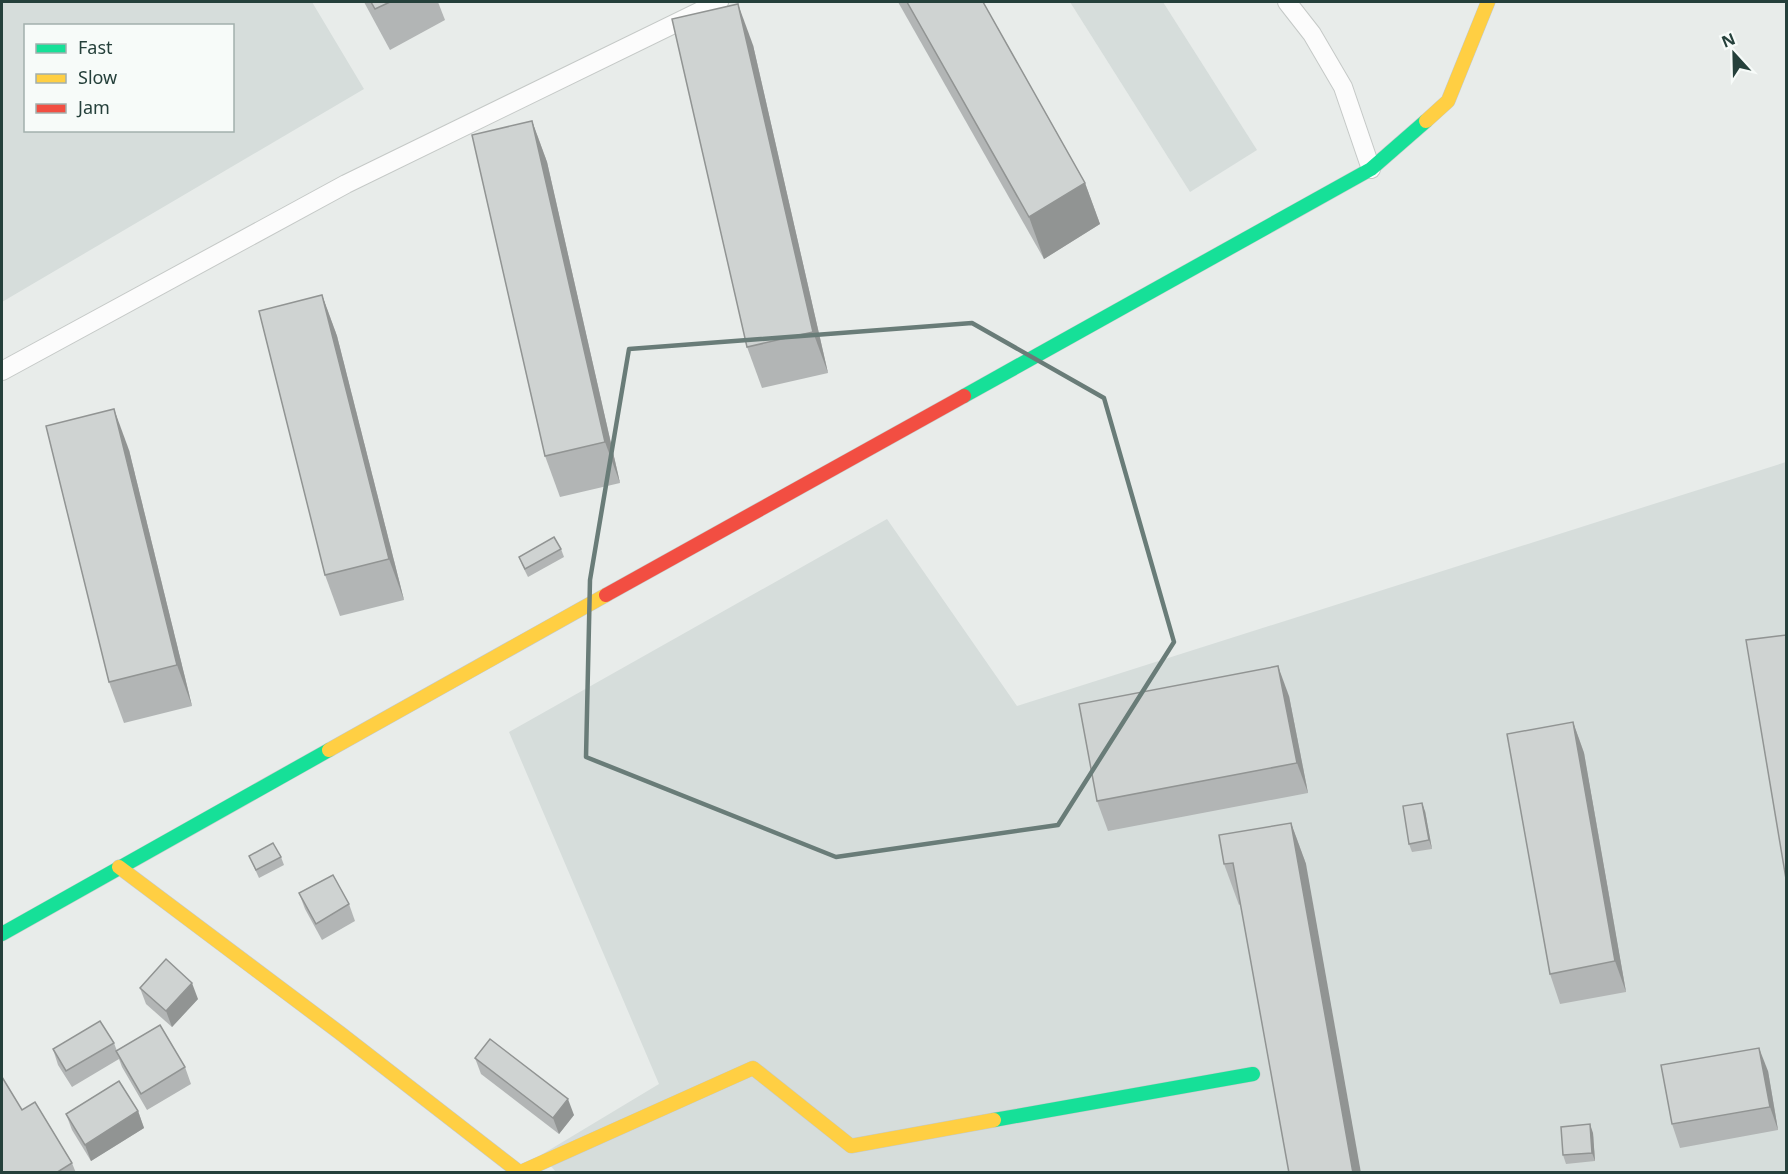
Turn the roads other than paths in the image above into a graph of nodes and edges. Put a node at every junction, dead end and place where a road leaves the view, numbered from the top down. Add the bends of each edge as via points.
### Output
1 (719, 2) edge
2 (1287, 2) edge
3 (1488, 2) edge
4 (1371, 169) junction
5 (2, 371) edge
6 (119, 867) junction
7 (2, 934) edge
8 (1252, 1074) dead end
9 (520, 1173) edge

1 - 5 lane via 346,184
2 - 4 lane via 1312,34 1343,87
3 - 4 street via 1448,101
4 - 6 street
6 - 7 street
6 - 9 street
8 - 9 street via 851,1146 753,1068

